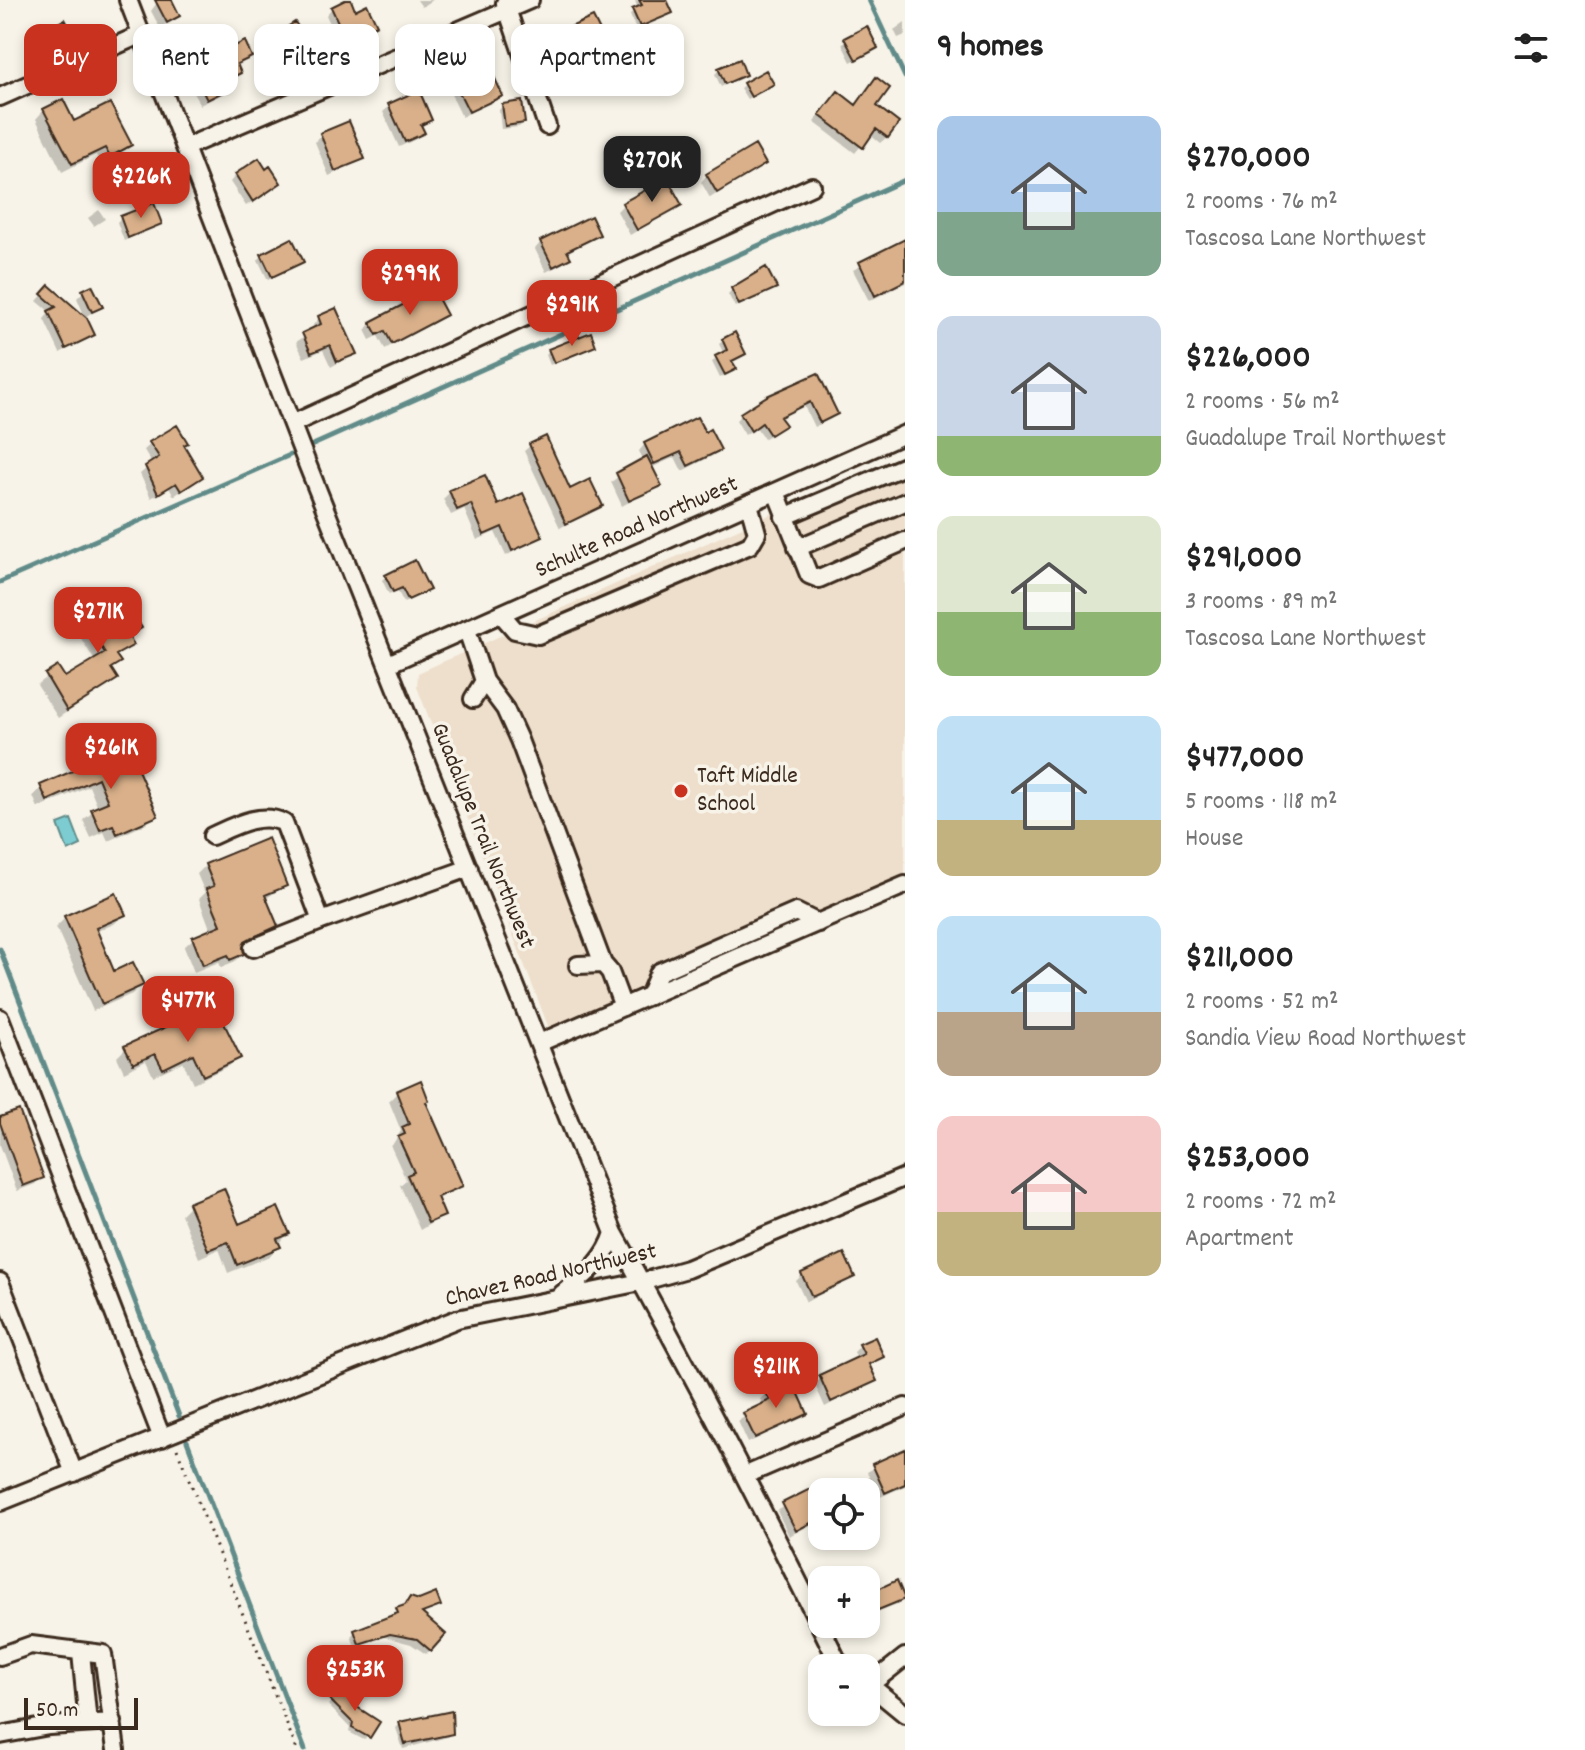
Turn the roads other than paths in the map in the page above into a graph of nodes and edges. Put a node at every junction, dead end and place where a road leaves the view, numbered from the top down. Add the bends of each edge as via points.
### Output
1 (128, 0) edge
2 (530, 0) edge
3 (506, 5) edge
4 (138, 24) edge
5 (133, 38) edge
6 (166, 96) edge
7 (0, 97) edge
8 (547, 126) dead end
9 (186, 147) junction
10 (812, 186) dead end
11 (292, 424) junction
12 (904, 438) edge
13 (905, 466) edge
14 (776, 492) junction
15 (905, 502) edge
16 (749, 504) junction
17 (784, 517) junction
18 (905, 541) edge
19 (797, 548) junction
20 (502, 615) junction
21 (467, 630) junction
22 (388, 664) junction
23 (484, 681) junction
24 (473, 699) dead end
25 (212, 836) dead end
26 (469, 868) junction
27 (905, 885) edge
28 (321, 921) junction
29 (253, 948) dead end
30 (603, 964) junction
31 (578, 965) dead end
32 (623, 1007) junction
33 (0, 1018) edge
34 (539, 1043) junction
35 (905, 1177) edge
36 (614, 1233) junction
37 (0, 1282) edge
38 (641, 1282) junction
39 (559, 1296) junction
40 (905, 1407) edge
41 (166, 1437) junction
42 (74, 1473) junction
43 (746, 1475) junction
44 (0, 1502) edge
45 (81, 1653) junction
46 (834, 1654) edge
47 (0, 1656) edge
48 (905, 1657) edge
49 (880, 1675) edge
50 (880, 1692) edge
51 (905, 1714) edge
52 (113, 1722) junction
53 (88, 1723) junction
54 (0, 1735) edge
55 (116, 1750) edge

1 - 4 street, Guadalupe Trail Northwest
2 - 3 street
3 - 8 street
3 - 9 street
5 - 7 street
6 - 9 street, Guadalupe Trail Northwest
9 - 11 street, Guadalupe Trail Northwest
10 - 11 street
11 - 22 street, Guadalupe Trail Northwest
12 - 14 street, Schulte Road Northwest
13 - 17 street
14 - 16 street, Schulte Road Northwest
14 - 17 street
15 - 19 street
16 - 20 street, Schulte Road Northwest
16 - 20 street via 757,533 750,545 538,635 515,630
17 - 19 street
18 - 19 street via 819,579 809,575
20 - 21 street, Schulte Road Northwest
21 - 22 street, Schulte Road Northwest
21 - 23 street
22 - 26 street, Guadalupe Trail Northwest
23 - 24 street
23 - 30 street via 519,740
25 - 28 street via 248,820 275,818 284,823
26 - 28 street
26 - 34 street, Guadalupe Trail Northwest
27 - 32 street
28 - 29 street
30 - 31 street
30 - 32 street
32 - 34 street
33 - 41 street
34 - 36 street, Guadalupe Trail Northwest
35 - 38 street, Chavez Road Northwest via 687,1269
36 - 38 street, Guadalupe Trail Northwest
36 - 39 street via 598,1265
37 - 42 street
38 - 39 street, Chavez Road Northwest
38 - 43 street, Guadalupe Trail Northwest
39 - 41 street, Chavez Road Northwest via 457,1319
40 - 43 street
41 - 42 street, Chavez Road Northwest
42 - 44 street, Chavez Road Northwest
43 - 46 street, Guadalupe Trail Northwest
45 - 47 street via 31,1645
45 - 52 street via 103,1654
45 - 53 street
48 - 49 street
50 - 51 street
52 - 53 street
52 - 55 street
53 - 54 street

